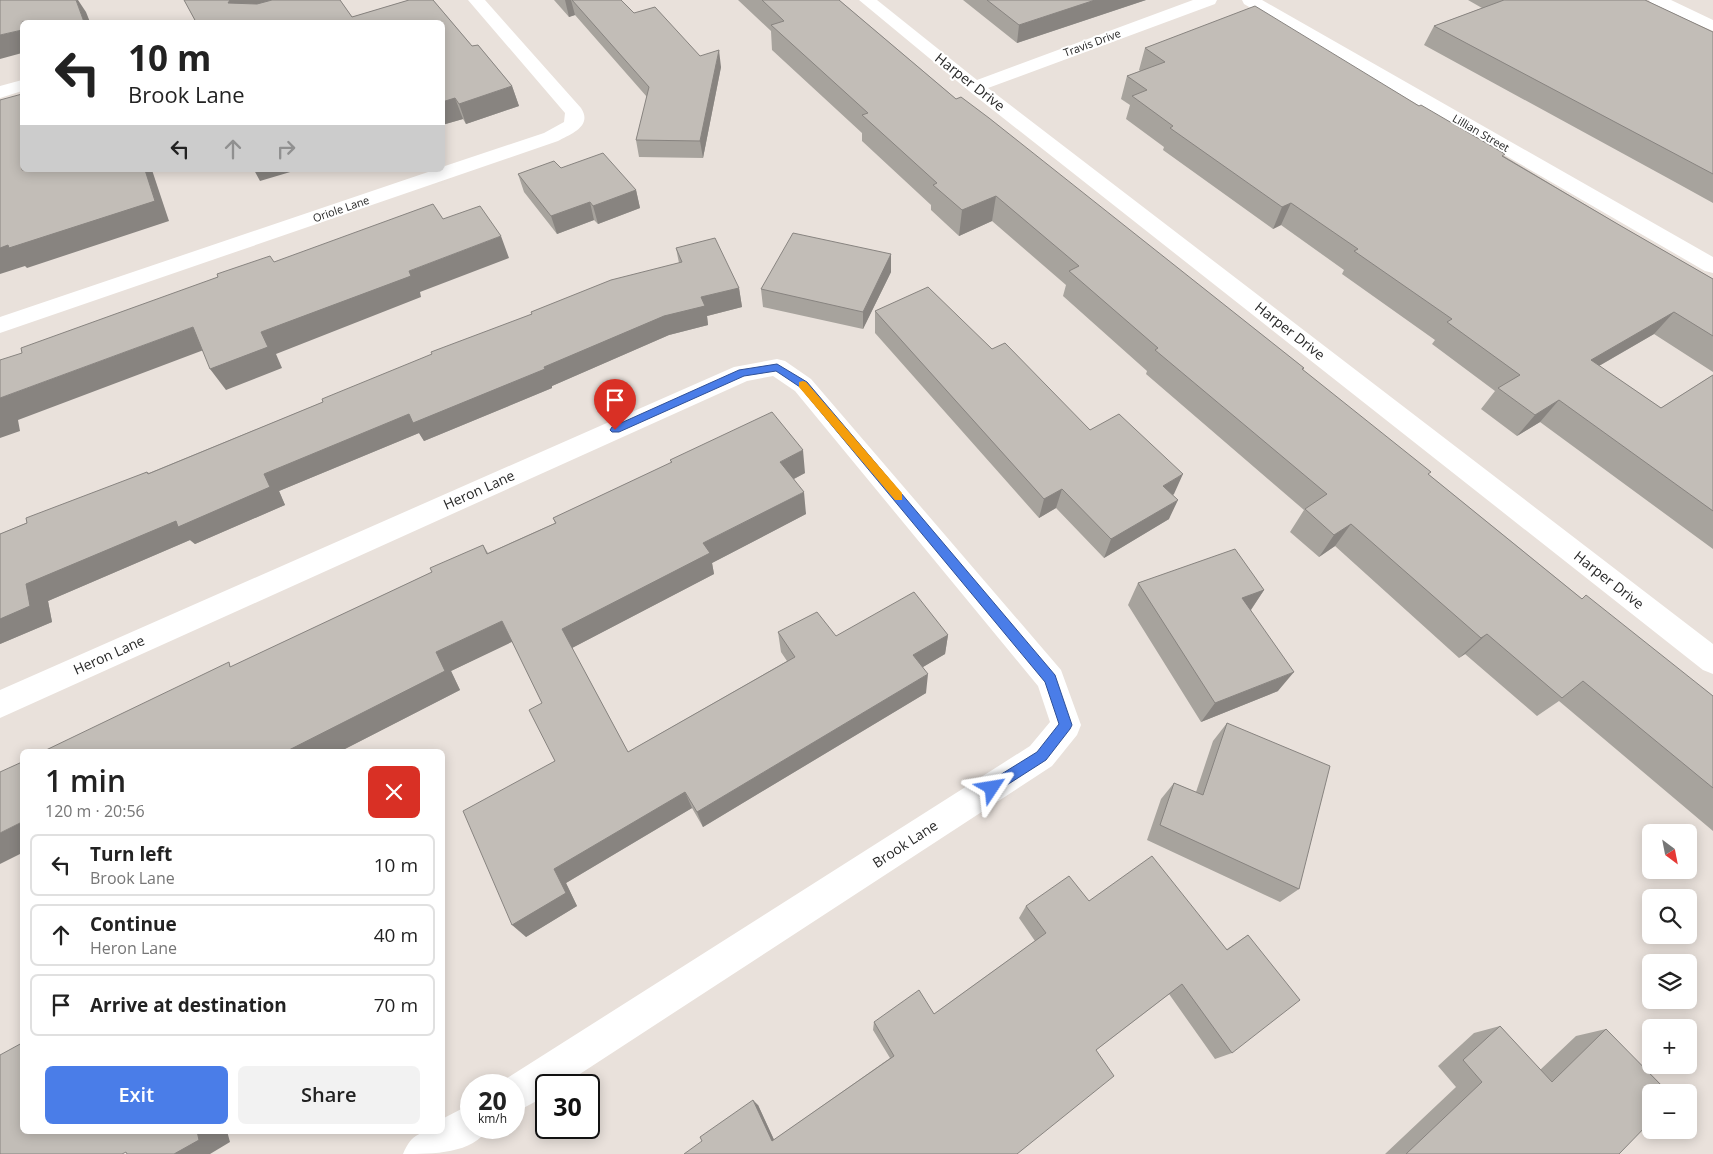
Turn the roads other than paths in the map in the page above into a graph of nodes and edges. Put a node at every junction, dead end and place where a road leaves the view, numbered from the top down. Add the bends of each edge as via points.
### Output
1 (476, 0) edge
2 (867, 0) edge
3 (1209, 0) edge
4 (1250, 0) edge
5 (1657, 0) edge
6 (1713, 26) edge
7 (20, 86) edge
8 (975, 87) junction
9 (0, 92) edge
10 (1713, 266) edge
11 (0, 325) edge
12 (914, 514) joint
13 (1713, 661) edge
14 (0, 704) edge
15 (525, 1088) edge
16 (460, 1130) edge
17 (422, 1154) edge

1 - 11 street, Oriole Lane via 574,112 574,125 552,138
2 - 8 street, Harper Drive
3 - 8 street, Travis Drive
4 - 10 street, Lillian Street
5 - 6 street
7 - 9 street
8 - 13 street, Harper Drive
12 - 14 street, Heron Lane via 803,385 777,367 742,373
12 - 15 street, Brook Lane via 1051,679 1066,725 1041,756
16 - 17 street

